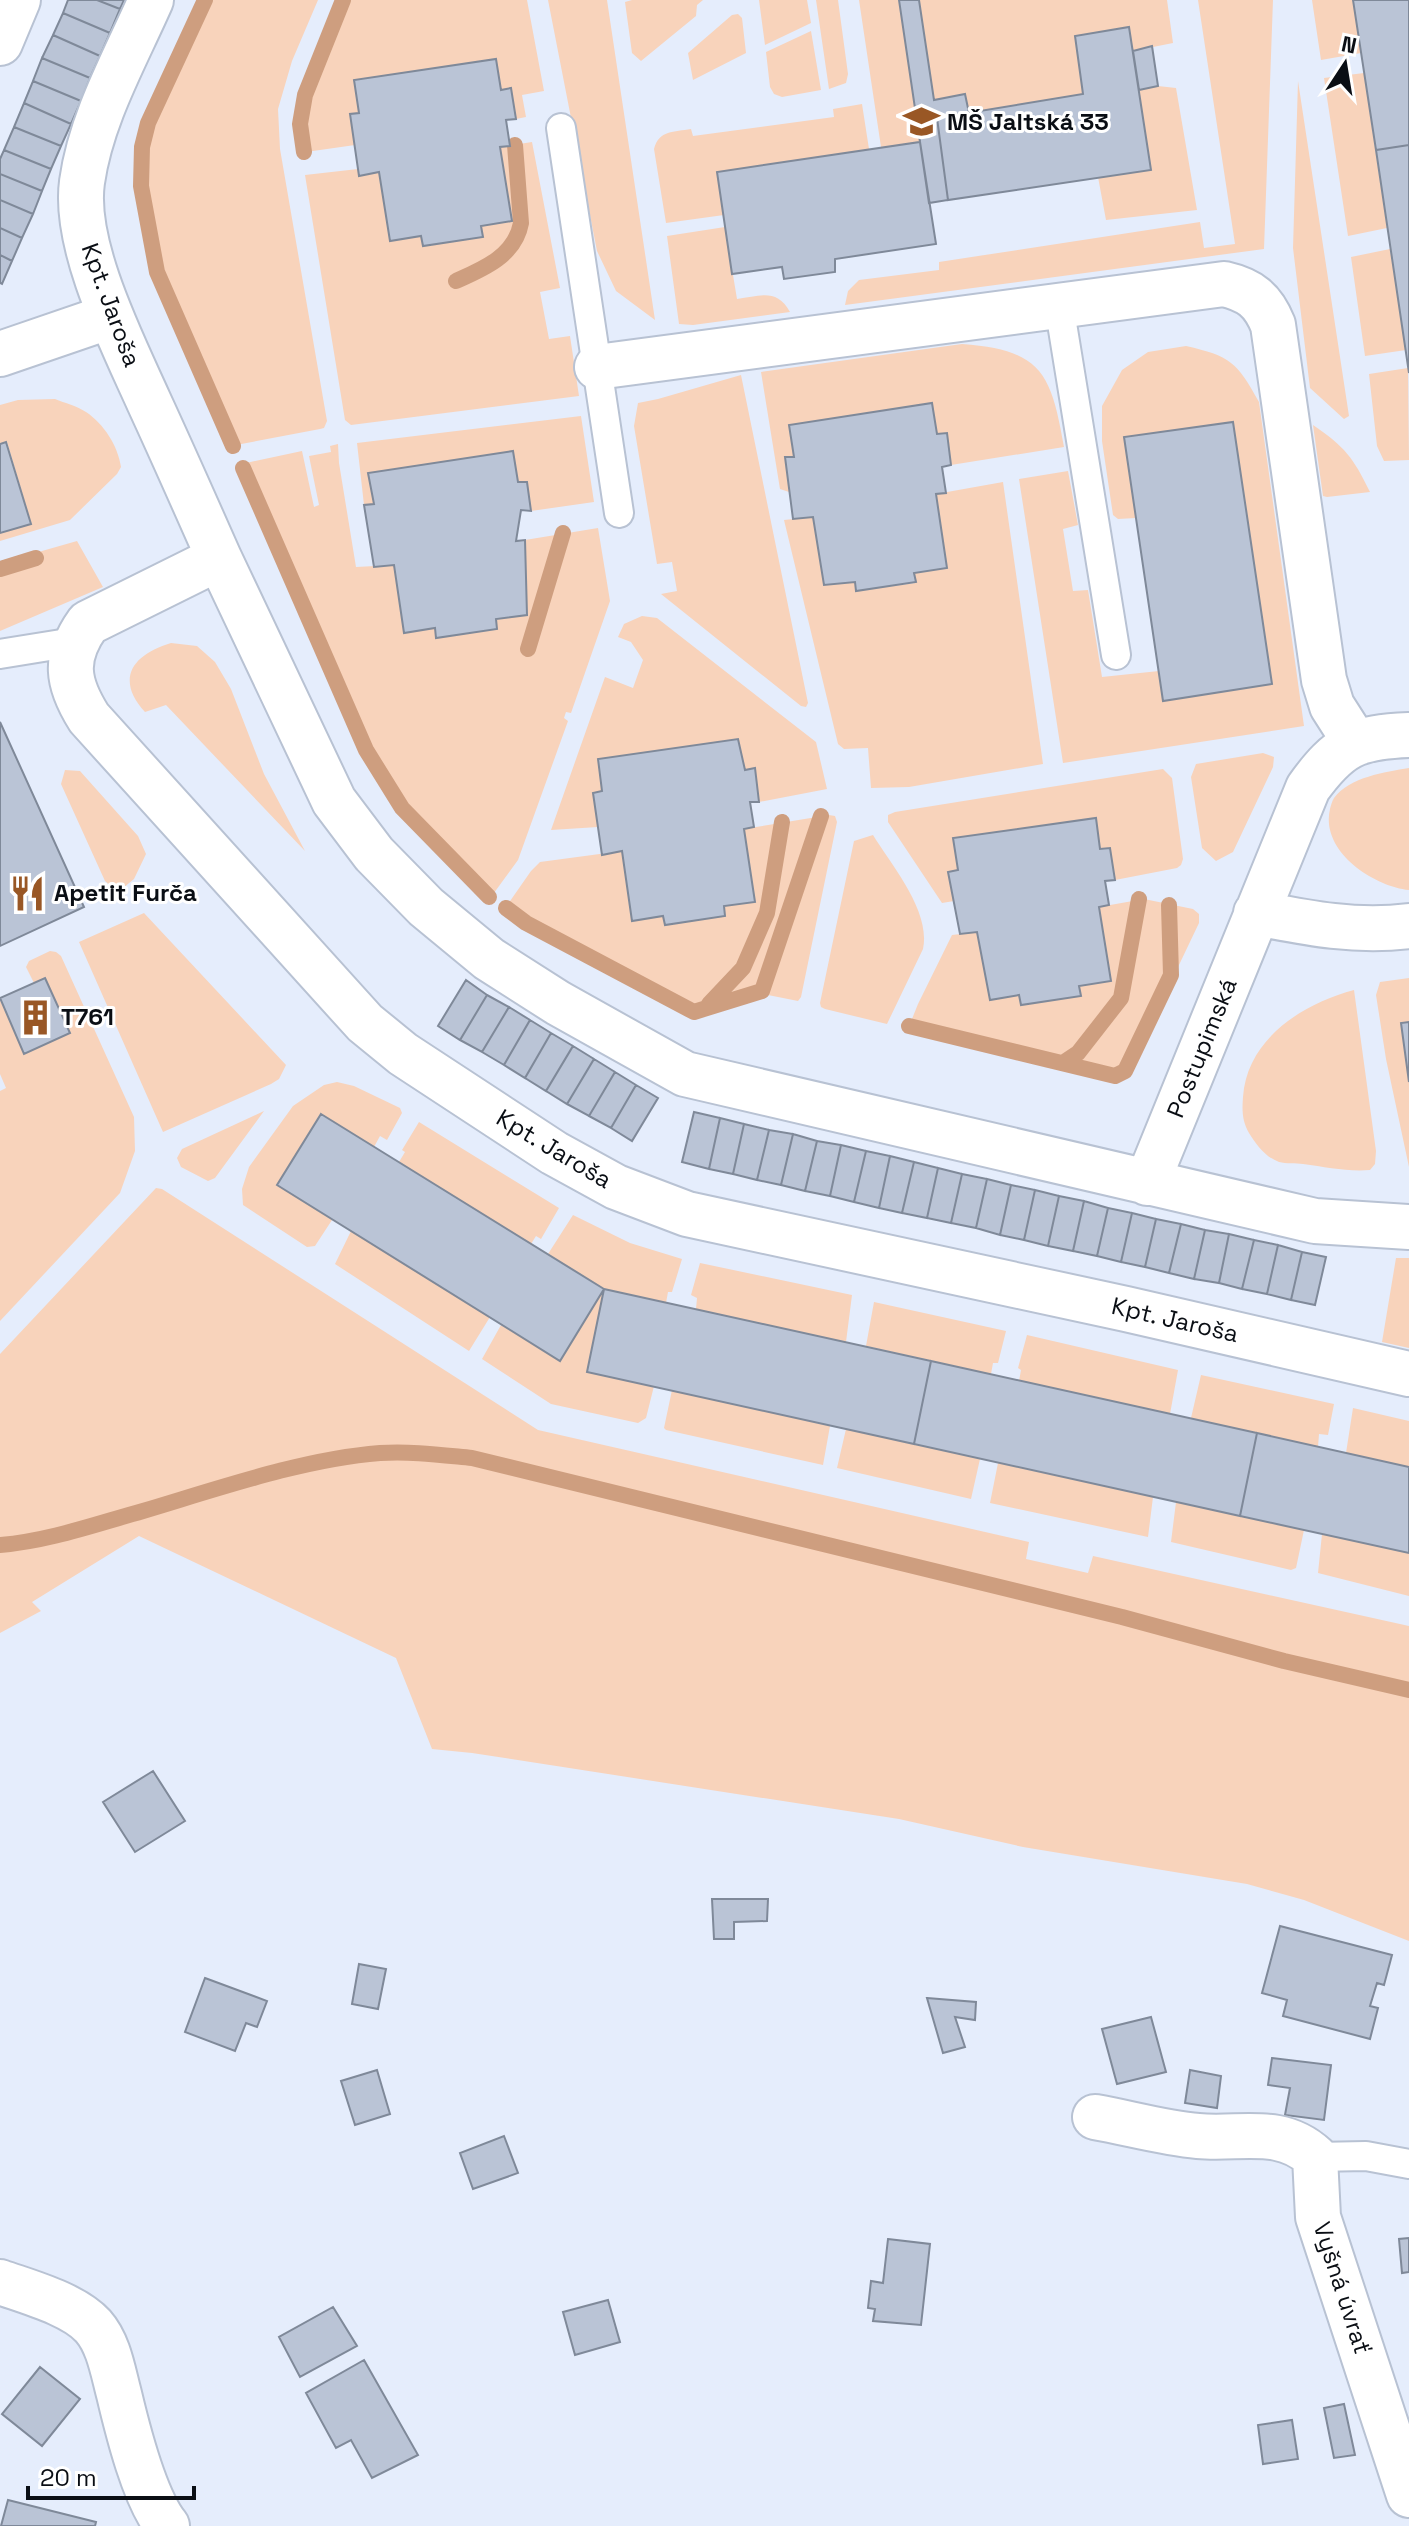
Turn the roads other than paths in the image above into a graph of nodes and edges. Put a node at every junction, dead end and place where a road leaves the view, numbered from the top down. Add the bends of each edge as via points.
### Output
1 (18, 0) edge
2 (151, 0) edge
3 (0, 43) edge
4 (561, 128) dead end
5 (1059, 305) junction
6 (111, 316) junction
7 (0, 354) edge
8 (597, 367) junction
9 (619, 513) dead end
10 (219, 558) junction
11 (74, 642) junction
12 (0, 654) edge
13 (1116, 655) dead end
14 (1409, 735) edge
15 (1355, 742) junction
16 (1256, 913) junction
17 (1409, 926) edge
18 (1147, 1183) junction
19 (1409, 1227) edge
20 (1409, 1374) edge
21 (1095, 2117) dead end
22 (1315, 2157) junction
23 (1409, 2164) edge
24 (0, 2282) edge
25 (1409, 2495) edge
26 (167, 2526) edge

1 - 3 street
2 - 6 street, Kpt. Jaroša via 98,117 82,185 85,238
4 - 8 lane
5 - 8 street
5 - 13 lane
5 - 15 street via 1224,284 1242,288 1267,309 1324,680 1332,706
6 - 7 street
6 - 10 street, Kpt. Jaroša
8 - 9 lane
10 - 11 street via 88,623
10 - 18 street, Kpt. Jaroša via 334,801 374,854 426,907 489,959 685,1074
11 - 12 lane
11 - 20 street, Kpt. Jaroša via 72,681 89,718 365,1023 403,1054 554,1153 616,1187 687,1214
14 - 15 street, Postupimská
15 - 16 street, Postupimská via 1308,788
16 - 17 street via 1317,925
16 - 18 street, Postupimská
18 - 19 street, Kpt. Jaroša via 1315,1221
21 - 22 street via 1197,2136 1272,2136 1302,2145
22 - 23 lane via 1366,2156
22 - 25 street, Vyšná úvrať via 1318,2217
24 - 26 street via 71,2309 94,2326 109,2355 155,2511

